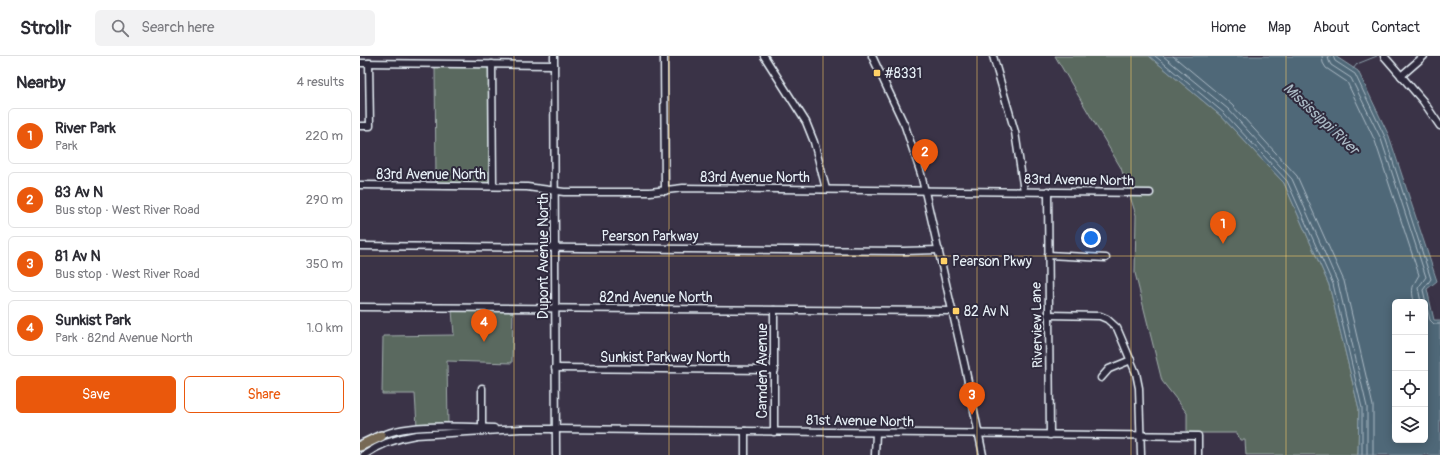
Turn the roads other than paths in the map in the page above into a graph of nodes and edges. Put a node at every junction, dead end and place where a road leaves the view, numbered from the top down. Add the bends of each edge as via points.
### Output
1 (554, 56) edge
2 (664, 56) edge
3 (764, 56) edge
4 (872, 56) edge
5 (993, 56) edge
6 (1384, 56) edge
7 (1424, 56) edge
8 (360, 63) edge
9 (369, 63) junction
10 (492, 64) junction
11 (554, 65) junction
12 (1401, 76) junction
13 (360, 126) edge
14 (1440, 126) edge
15 (360, 185) edge
16 (493, 186) junction
17 (826, 189) junction
18 (925, 190) junction
19 (554, 191) junction
20 (665, 191) junction
21 (1024, 191) junction
22 (1048, 192) junction
23 (1150, 193) dead end
24 (360, 246) edge
25 (554, 248) junction
26 (939, 250) junction
27 (1048, 255) junction
28 (1106, 258) dead end
29 (360, 307) edge
30 (555, 308) junction
31 (774, 310) junction
32 (953, 311) junction
33 (1048, 315) junction
34 (1131, 360) junction
35 (555, 368) junction
36 (775, 370) junction
37 (1101, 378) dead end
38 (482, 388) dead end
39 (555, 429) junction
40 (482, 430) junction
41 (745, 432) junction
42 (774, 432) junction
43 (876, 433) junction
44 (980, 434) junction
45 (1050, 435) junction
46 (1141, 435) junction
47 (381, 436) junction
48 (360, 446) edge
49 (360, 451) edge
50 (364, 455) edge
51 (556, 455) edge
52 (745, 455) edge
53 (875, 455) edge
54 (983, 455) edge
55 (1140, 455) edge
56 (1198, 455) edge

1 - 11 street, Dupont Avenue North
2 - 20 street
3 - 17 street via 806,122
4 - 18 street via 907,132
5 - 21 street via 1015,132
6 - 12 street
7 - 12 street
8 - 9 street
9 - 10 street
9 - 13 street via 370,126
10 - 11 street
10 - 16 street
11 - 19 street, Dupont Avenue North
12 - 14 street
15 - 16 street, 83rd Avenue North
16 - 19 street, 83rd Avenue North
17 - 18 street, 83rd Avenue North
17 - 20 street, 83rd Avenue North via 682,188
18 - 21 street, 83rd Avenue North
18 - 26 street
19 - 20 street, 83rd Avenue North
19 - 25 street, Dupont Avenue North
21 - 22 street, 83rd Avenue North
22 - 23 street, 83rd Avenue North
22 - 27 street, Riverview Lane
24 - 25 street, Pearson Parkway
25 - 26 street, Pearson Parkway
25 - 30 street, Dupont Avenue North
26 - 32 street
27 - 28 street
27 - 33 street, Riverview Lane
29 - 30 street, 82nd Avenue North
30 - 31 street, 82nd Avenue North
30 - 35 street, Dupont Avenue North
31 - 32 street, 82nd Avenue North
31 - 36 street, Camden Avenue
32 - 44 street
33 - 34 street via 1092,315 1113,320
33 - 45 street, Riverview Lane
34 - 37 street via 1109,369
34 - 46 street via 1139,384
35 - 36 street, Sunkist Parkway North
35 - 39 street, Dupont Avenue North
36 - 42 street, Camden Avenue
38 - 40 street
39 - 40 street, 81st Avenue North
39 - 41 street, 81st Avenue North
39 - 51 street, Dupont Avenue North
40 - 47 street, 81st Avenue North via 415,428 397,430
40 - 50 street, 81st Avenue North via 411,436 385,443
41 - 42 street, 81st Avenue North
41 - 52 street
42 - 43 street, 81st Avenue North
43 - 44 street, 81st Avenue North
43 - 53 street
44 - 45 street, 81st Avenue North
44 - 54 street
45 - 46 street, 81st Avenue North
46 - 55 street
46 - 56 street, 81st Avenue North via 1198,436
47 - 48 highway
47 - 49 street, 81st Avenue North

